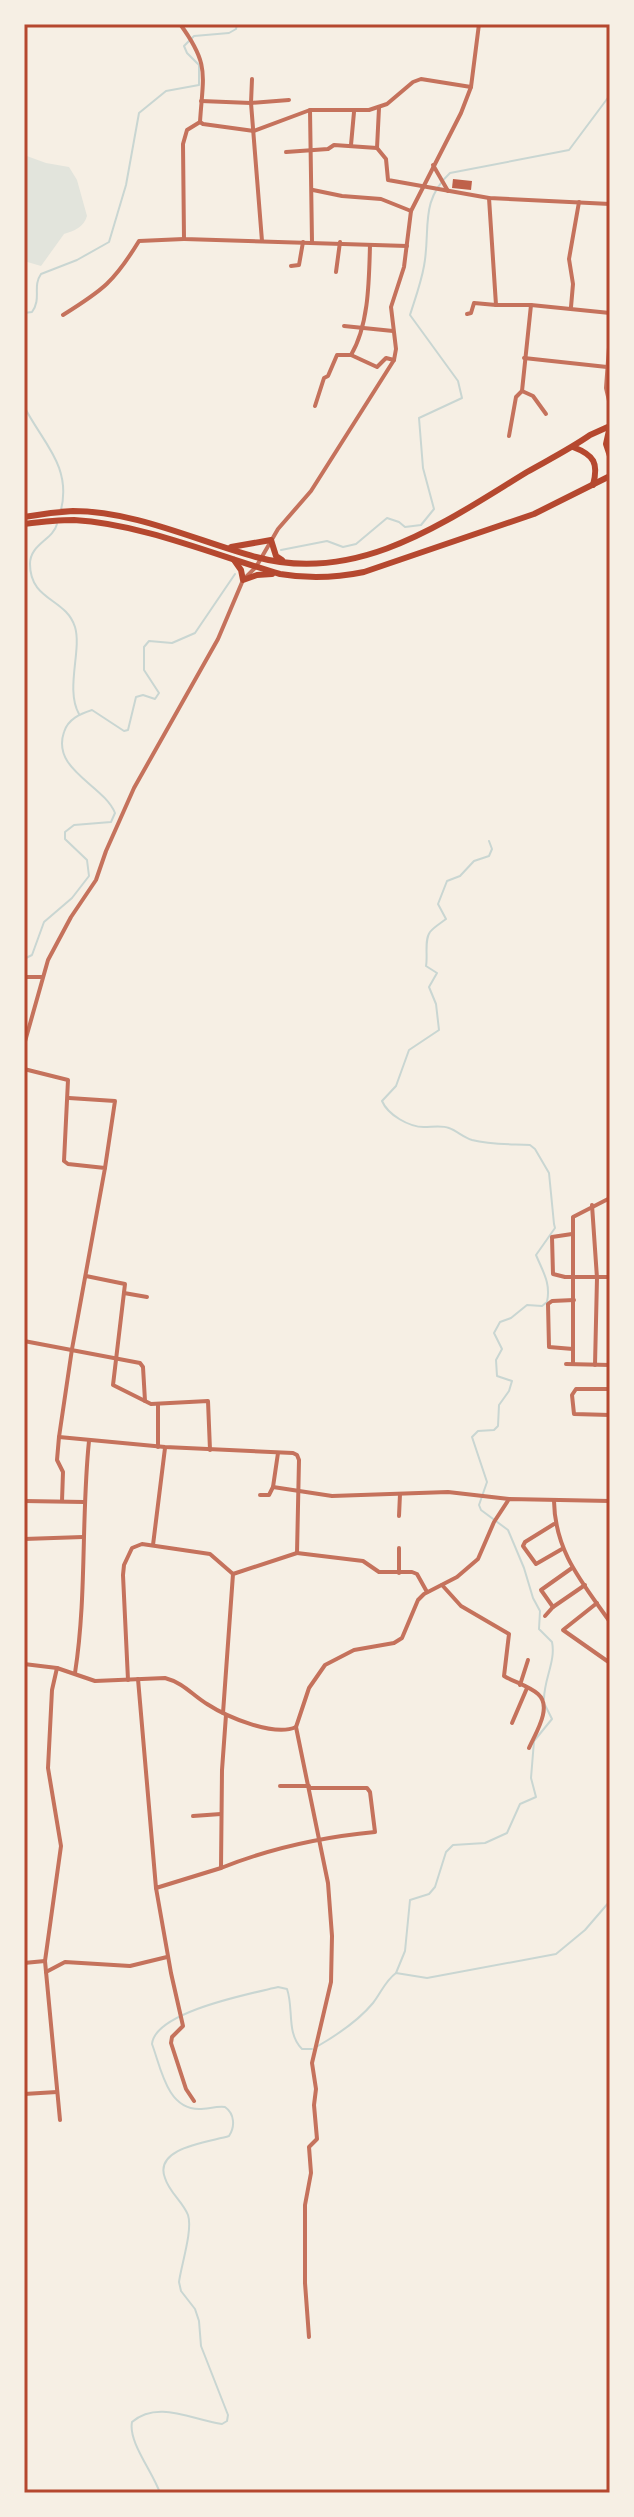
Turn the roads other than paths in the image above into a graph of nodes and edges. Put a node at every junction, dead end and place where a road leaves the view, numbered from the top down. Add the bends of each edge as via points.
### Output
1 (180, 24) edge
2 (479, 24) edge
3 (252, 79) dead end
4 (471, 87) junction
5 (289, 100) dead end
6 (201, 101) junction
7 (251, 103) junction
8 (379, 108) junction
9 (310, 110) junction
10 (354, 112) junction
11 (200, 122) junction
12 (254, 131) junction
13 (351, 146) junction
14 (377, 148) junction
15 (312, 150) junction
16 (286, 152) dead end
17 (433, 165) junction
18 (423, 188) junction
19 (312, 190) junction
20 (449, 192) junction
21 (489, 198) junction
22 (579, 202) junction
23 (610, 204) edge
24 (411, 211) junction
25 (184, 239) junction
26 (262, 241) junction
27 (303, 242) junction
28 (312, 242) junction
29 (340, 242) junction
30 (370, 245) junction
31 (407, 246) junction
32 (291, 266) dead end
33 (336, 272) dead end
34 (496, 305) junction
35 (531, 305) junction
36 (571, 307) junction
37 (610, 313) edge
38 (467, 314) dead end
39 (63, 315) dead end
40 (344, 326) dead end
41 (361, 328) junction
42 (393, 331) junction
43 (610, 334) edge
44 (351, 355) junction
45 (524, 358) junction
46 (394, 360) junction
47 (607, 367) junction
48 (522, 391) junction
49 (610, 405) edge
50 (315, 406) dead end
51 (546, 414) dead end
52 (610, 426) edge
53 (509, 436) dead end
54 (573, 447) junction
55 (610, 456) edge
56 (610, 476) edge
57 (593, 485) junction
58 (105, 515) junction
59 (24, 517) edge
60 (53, 517) junction
61 (24, 524) edge
62 (104, 524) junction
63 (271, 540) junction
64 (222, 547) junction
65 (259, 558) junction
66 (234, 560) junction
67 (285, 562) junction
68 (256, 567) junction
69 (280, 574) junction
70 (243, 580) junction
71 (24, 977) edge
72 (42, 977) junction
73 (24, 1045) edge
74 (24, 1069) edge
75 (69, 1098) junction
76 (105, 1168) junction
77 (610, 1198) edge
78 (592, 1205) junction
79 (572, 1234) junction
80 (86, 1276) junction
81 (574, 1277) junction
82 (610, 1277) edge
83 (597, 1278) junction
84 (124, 1293) junction
85 (147, 1297) dead end
86 (574, 1300) junction
87 (24, 1341) edge
88 (72, 1349) junction
89 (573, 1349) junction
90 (115, 1357) junction
91 (566, 1364) dead end
92 (573, 1364) junction
93 (595, 1365) junction
94 (610, 1365) edge
95 (610, 1389) edge
96 (145, 1402) junction
97 (158, 1404) junction
98 (610, 1415) edge
99 (59, 1437) junction
100 (89, 1441) junction
101 (158, 1447) junction
102 (165, 1447) junction
103 (210, 1450) junction
104 (278, 1453) junction
105 (273, 1487) junction
106 (299, 1491) junction
107 (400, 1494) junction
108 (260, 1495) dead end
109 (509, 1499) junction
110 (24, 1501) edge
111 (62, 1501) junction
112 (554, 1501) junction
113 (610, 1501) edge
114 (84, 1502) junction
115 (399, 1516) dead end
116 (554, 1524) junction
117 (83, 1537) junction
118 (24, 1539) edge
119 (153, 1545) junction
120 (399, 1548) dead end
121 (562, 1549) junction
122 (297, 1553) junction
123 (572, 1568) junction
124 (399, 1573) junction
125 (233, 1574) junction
126 (442, 1585) junction
127 (585, 1585) junction
128 (427, 1592) junction
129 (597, 1603) junction
130 (553, 1607) junction
131 (545, 1616) dead end
132 (610, 1622) edge
133 (528, 1660) dead end
134 (610, 1663) edge
135 (24, 1664) edge
136 (57, 1668) junction
137 (75, 1673) junction
138 (138, 1679) junction
139 (128, 1680) junction
140 (520, 1685) junction
141 (527, 1688) junction
142 (225, 1714) junction
143 (512, 1723) dead end
144 (296, 1727) junction
145 (529, 1748) dead end
146 (280, 1786) dead end
147 (309, 1787) junction
148 (221, 1814) junction
149 (193, 1816) dead end
150 (318, 1838) junction
151 (221, 1868) junction
152 (156, 1888) junction
153 (168, 1957) junction
154 (45, 1961) junction
155 (24, 1963) edge
156 (46, 1972) junction
157 (57, 2092) junction
158 (24, 2094) edge
159 (194, 2101) dead end
160 (60, 2120) dead end
161 (309, 2337) dead end

1 - 6 street via 203,64
2 - 4 street
3 - 7 street
4 - 8 street via 417,80
4 - 17 street
5 - 7 street
6 - 7 street
6 - 11 street
7 - 12 street
8 - 10 street
8 - 14 street
9 - 10 street
9 - 12 street
9 - 15 street
10 - 13 street
11 - 12 street
11 - 25 street via 187,130 183,144
12 - 26 street
13 - 14 street
13 - 15 street
14 - 18 street via 386,159 388,180
15 - 16 street
15 - 19 street
17 - 18 street
17 - 20 street
18 - 20 street
18 - 24 street
19 - 24 street via 381,199
19 - 28 street
20 - 21 street
21 - 22 street
21 - 34 street
22 - 23 street
22 - 36 street via 569,259
24 - 31 street
25 - 26 street
25 - 39 street via 139,241 104,288
26 - 27 street
27 - 28 street
27 - 32 street via 299,265
28 - 29 street
29 - 30 street
29 - 33 street
30 - 31 street
30 - 41 street
31 - 42 street via 391,307
34 - 35 street
34 - 38 street via 474,303
35 - 36 street
35 - 45 street
36 - 37 street
40 - 41 street
41 - 42 street
41 - 44 street
42 - 46 street
43 - 47 street
44 - 46 street via 377,367 386,358
44 - 50 street via 337,355
45 - 47 street
45 - 48 street
46 - 63 street via 311,491
47 - 49 street
48 - 51 street via 533,396
48 - 53 street via 516,397
52 - 54 highway
52 - 55 highway
54 - 57 highway via 595,461
54 - 67 highway via 433,529 387,549 336,563
56 - 57 highway
57 - 69 highway via 534,514 364,572 337,578
58 - 60 highway via 75,511
58 - 62 highway
58 - 64 highway
59 - 60 highway
60 - 61 highway
60 - 62 highway
62 - 66 highway
63 - 64 highway
63 - 65 street
63 - 67 highway via 276,556
64 - 65 highway
65 - 67 highway
65 - 68 street
66 - 68 highway
66 - 70 highway
68 - 69 highway
68 - 70 street
69 - 70 highway
70 - 72 street via 218,639 134,788 96,880 56,943
71 - 72 street
72 - 73 street
74 - 75 street via 68,1080
75 - 76 street via 64,1161
75 - 76 street via 116,1102
76 - 80 street
77 - 78 street
78 - 79 street via 574,1215
78 - 83 street
79 - 81 street
79 - 81 street via 552,1237 552,1270
80 - 84 street via 124,1283
80 - 88 street
81 - 83 street
81 - 86 street
82 - 83 street
83 - 93 street
84 - 85 street
84 - 90 street
86 - 89 street
86 - 89 street via 548,1304 549,1347
87 - 88 street
88 - 90 street
88 - 99 street
89 - 92 street
90 - 96 street via 113,1385
90 - 96 street via 143,1366
91 - 92 street
92 - 93 street
93 - 94 street
95 - 98 street via 576,1389 572,1395 574,1414
96 - 97 street
97 - 101 street
97 - 103 street via 208,1401
99 - 100 street
99 - 111 street
100 - 101 street
100 - 114 street
101 - 102 street
102 - 103 street
102 - 119 street
103 - 104 street
104 - 105 street
104 - 106 street via 297,1455
105 - 106 street
105 - 108 street via 269,1495
106 - 107 street via 332,1496
106 - 122 street
107 - 109 street via 448,1492
107 - 115 street
109 - 112 street
109 - 126 street via 478,1559
110 - 111 street
111 - 114 street
112 - 113 street
112 - 116 street
114 - 117 street
116 - 121 street
116 - 121 street via 523,1546 536,1564
117 - 118 street
117 - 137 street
119 - 125 street via 210,1554
119 - 139 street via 136,1545 124,1565
120 - 124 street
121 - 123 street
122 - 124 street via 363,1561 376,1571
122 - 125 street
123 - 127 street
123 - 130 street via 541,1590
124 - 128 street via 417,1574
125 - 142 street
126 - 128 street
126 - 140 street via 461,1606 509,1634 503,1672
127 - 129 street
127 - 130 street
128 - 144 street via 418,1600 402,1638 354,1650 325,1665 309,1688
129 - 132 street
129 - 134 street via 563,1630
130 - 131 street
133 - 140 street
135 - 136 street
136 - 137 street
136 - 154 street via 48,1768 61,1846
137 - 139 street via 95,1681
138 - 139 street
138 - 142 street via 176,1681
138 - 152 street
140 - 141 street
141 - 143 street
141 - 145 street via 540,1695 544,1705
142 - 144 street via 271,1730
142 - 148 street
144 - 147 street
146 - 147 street
147 - 150 street
147 - 150 street via 370,1792 375,1832
148 - 149 street
148 - 151 street
150 - 151 street
150 - 161 street via 328,1883 332,1970 313,2055 317,2139 309,2147 305,2205
151 - 152 street
152 - 153 street
153 - 156 street via 122,1967 65,1962
153 - 159 street via 183,2026 171,2043
154 - 155 street
154 - 156 street
156 - 157 street
157 - 158 street
157 - 160 street

